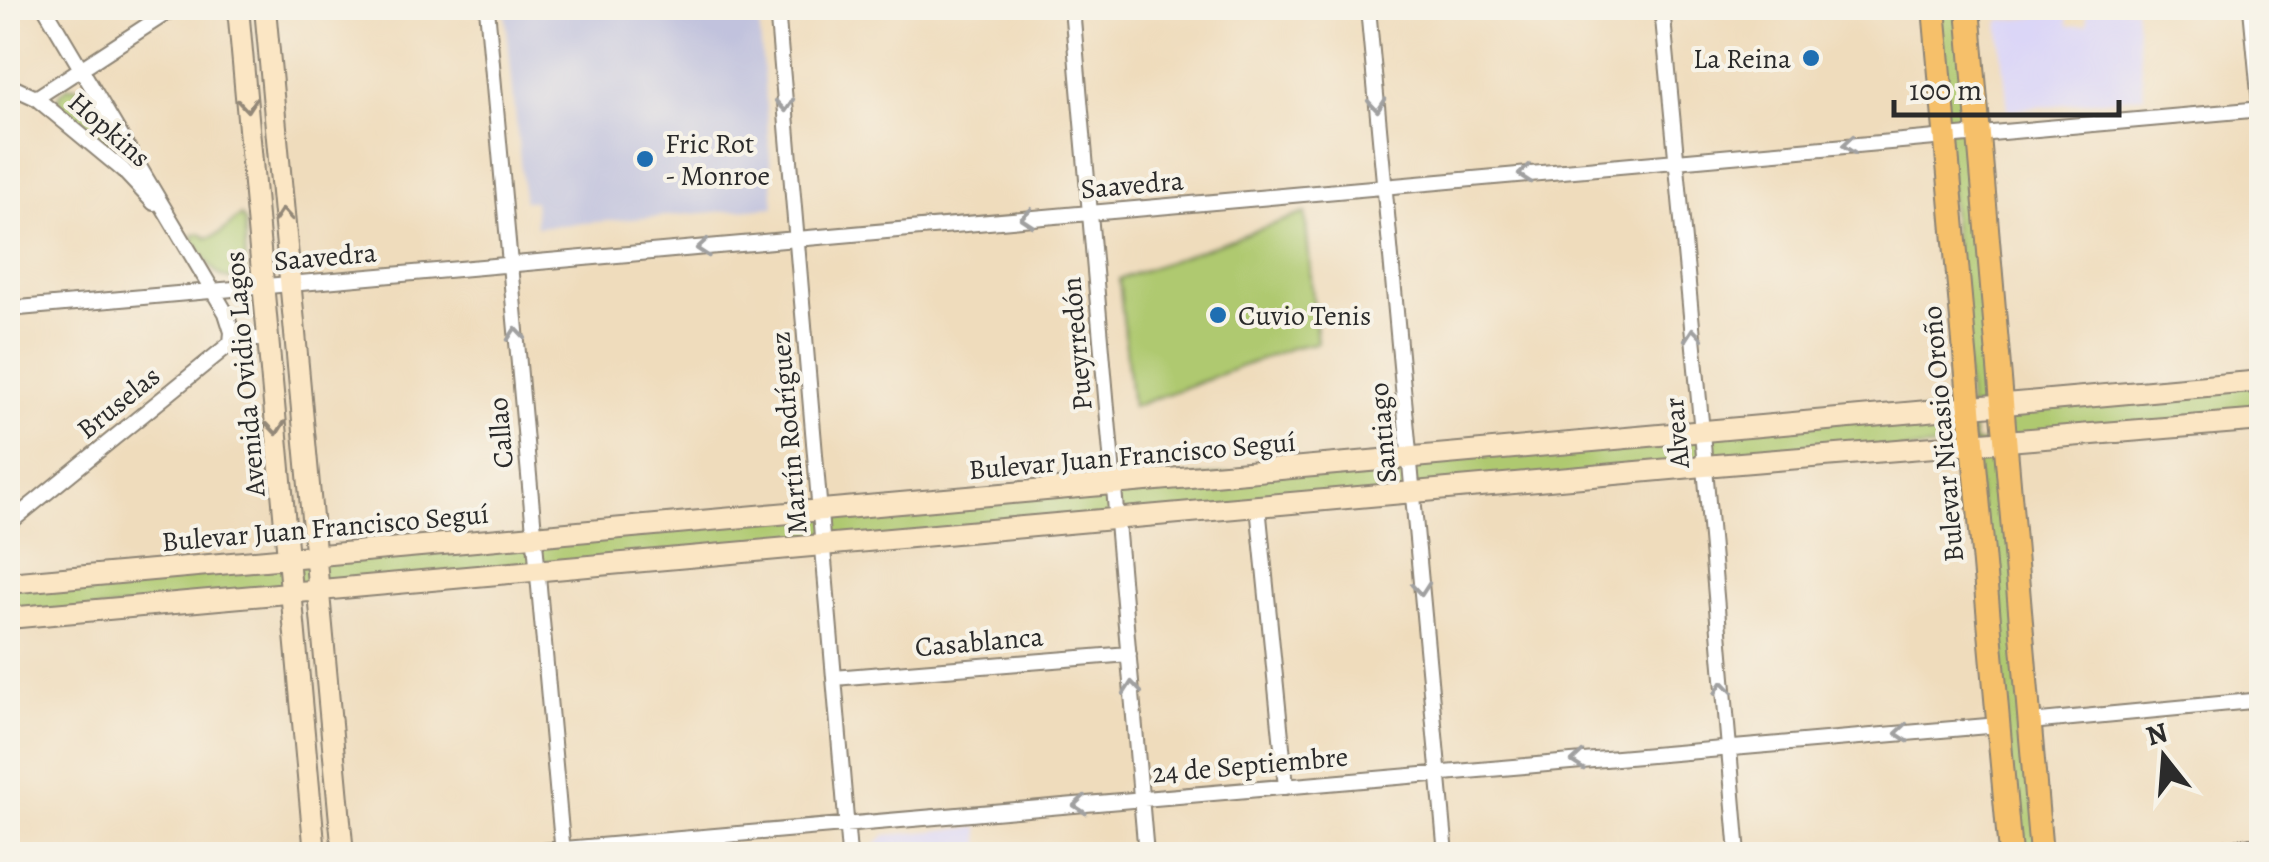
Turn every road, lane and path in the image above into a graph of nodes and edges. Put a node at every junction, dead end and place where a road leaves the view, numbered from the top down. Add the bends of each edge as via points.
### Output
1 (45, 8) edge
2 (174, 8) edge
3 (238, 8) edge
4 (265, 8) edge
5 (487, 8) edge
6 (776, 8) edge
7 (1072, 8) edge
8 (1368, 8) edge
9 (1662, 8) edge
10 (1934, 8) edge
11 (1968, 8) edge
12 (2251, 8) edge
13 (82, 68) junction
14 (8, 85) edge
15 (36, 98) junction
16 (2261, 109) edge
17 (2262, 126) edge
18 (1978, 133) junction
19 (1946, 136) junction
20 (1676, 160) junction
21 (1384, 186) junction
22 (1090, 212) junction
23 (172, 222) junction
24 (796, 240) junction
25 (510, 265) junction
26 (289, 284) junction
27 (263, 286) junction
28 (212, 291) junction
29 (8, 310) edge
30 (268, 339) junction
31 (230, 343) junction
32 (2262, 381) edge
33 (2002, 404) junction
34 (1970, 408) junction
35 (2262, 420) edge
36 (1702, 432) junction
37 (2005, 441) junction
38 (1974, 444) junction
39 (1410, 458) junction
40 (1704, 466) junction
41 (1114, 484) junction
42 (1412, 492) junction
43 (1258, 506) junction
44 (820, 511) junction
45 (1117, 520) junction
46 (8, 524) edge
47 (534, 536) junction
48 (822, 546) junction
49 (315, 556) junction
50 (288, 558) junction
51 (538, 571) junction
52 (8, 583) edge
53 (318, 590) junction
54 (292, 593) junction
55 (8, 618) edge
56 (1129, 654) junction
57 (834, 678) junction
58 (2262, 700) edge
59 (2030, 722) junction
60 (1999, 725) junction
61 (1728, 748) junction
62 (1438, 772) junction
63 (1286, 786) junction
64 (1141, 799) junction
65 (846, 825) junction
66 (700, 838) junction
67 (2262, 844) edge
68 (562, 852) edge
69 (316, 854) edge
70 (343, 854) edge
71 (506, 854) edge
72 (701, 854) edge
73 (849, 854) edge
74 (1146, 854) edge
75 (1446, 854) edge
76 (1738, 854) edge
77 (2010, 854) edge
78 (2041, 854) edge
79 (2168, 854) edge

1 - 13 street
2 - 13 street
3 -> 27 main road, Avenida Ovidio Lagos
26 -> 4 main road, Avenida Ovidio Lagos
5 - 25 street, Callao
6 -> 24 street, Martín Rodríguez
7 - 22 street, Pueyrredón
8 -> 21 street, Santiago
9 - 20 street, Alvear
10 - 19 main road, Bulevar Nicasio Oroño
11 - 18 main road
12 - 16 street
13 - 15 street
13 - 23 street
14 - 15 street, Hopkins
15 - 23 street, Hopkins via 123,170
16 - 17 street
16 - 18 street, Saavedra
18 - 19 street, Saavedra
18 - 33 main road
19 -> 20 street, Saavedra
19 - 34 main road, Bulevar Nicasio Oroño
20 -> 21 street, Saavedra
36 -> 20 street, Alvear
21 - 22 street, Saavedra
21 - 39 street, Santiago
22 -> 24 street, Saavedra
22 - 41 street, Pueyrredón
23 - 28 street
24 -> 25 street, Saavedra
24 - 44 street, Martín Rodríguez
25 - 26 street, Saavedra
47 -> 25 street, Callao
26 - 27 street, Saavedra
26 - 49 main road, Avenida Ovidio Lagos
27 - 28 street, Saavedra
27 - 30 main road, Avenida Ovidio Lagos
28 - 29 street, Saavedra
28 - 31 street via 226,313
30 - 31 street
30 -> 50 main road, Avenida Ovidio Lagos
31 - 46 street, Bruselas
32 - 33 main road, Bulevar Juan Francisco Seguí
33 - 34 main road, Bulevar Juan Francisco Seguí
33 - 37 main road
34 - 36 main road, Bulevar Juan Francisco Seguí
34 - 38 main road, Bulevar Nicasio Oroño
35 - 37 main road
36 - 39 main road, Bulevar Juan Francisco Seguí
36 - 40 street, Alvear
37 - 38 main road
37 - 59 main road
38 - 40 main road
38 - 60 main road, Bulevar Nicasio Oroño
39 - 41 main road, Bulevar Juan Francisco Seguí
39 - 42 street, Santiago
40 - 42 main road
61 -> 40 street, Alvear
41 - 44 main road, Bulevar Juan Francisco Seguí
41 - 45 street, Pueyrredón
42 - 43 main road
42 -> 62 street, Santiago
43 - 45 main road
43 - 63 street
44 - 47 main road, Bulevar Juan Francisco Seguí
44 - 48 street, Martín Rodríguez
45 - 48 main road
45 - 56 street, Pueyrredón
47 - 49 main road, Bulevar Juan Francisco Seguí
47 - 51 street, Callao
48 - 51 main road
48 - 57 street, Martín Rodríguez
49 - 50 main road, Bulevar Juan Francisco Seguí
49 - 53 main road, Avenida Ovidio Lagos
50 - 52 main road, Bulevar Juan Francisco Seguí
50 - 54 main road, Avenida Ovidio Lagos
51 - 53 main road
51 - 68 street, Callao
53 - 54 main road
53 - 70 main road, Avenida Ovidio Lagos
54 - 55 main road
54 - 69 main road, Avenida Ovidio Lagos
56 - 57 street, Casablanca
64 -> 56 street, Pueyrredón
57 - 65 street, Martín Rodríguez
58 - 59 street
59 - 78 main road
60 -> 61 street, 24 de Septiembre
60 - 77 main road, Bulevar Nicasio Oroño
61 -> 62 street, 24 de Septiembre
61 - 76 street, Alvear
62 - 63 street, 24 de Septiembre
62 - 75 street, Santiago
63 - 64 street, 24 de Septiembre
64 -> 65 street, 24 de Septiembre
64 - 74 street, Pueyrredón
65 - 66 street, 24 de Septiembre
65 - 73 street, Martín Rodríguez
66 - 68 street, 24 de Septiembre
66 - 72 street
67 - 79 street
68 - 71 street, 24 de Septiembre

